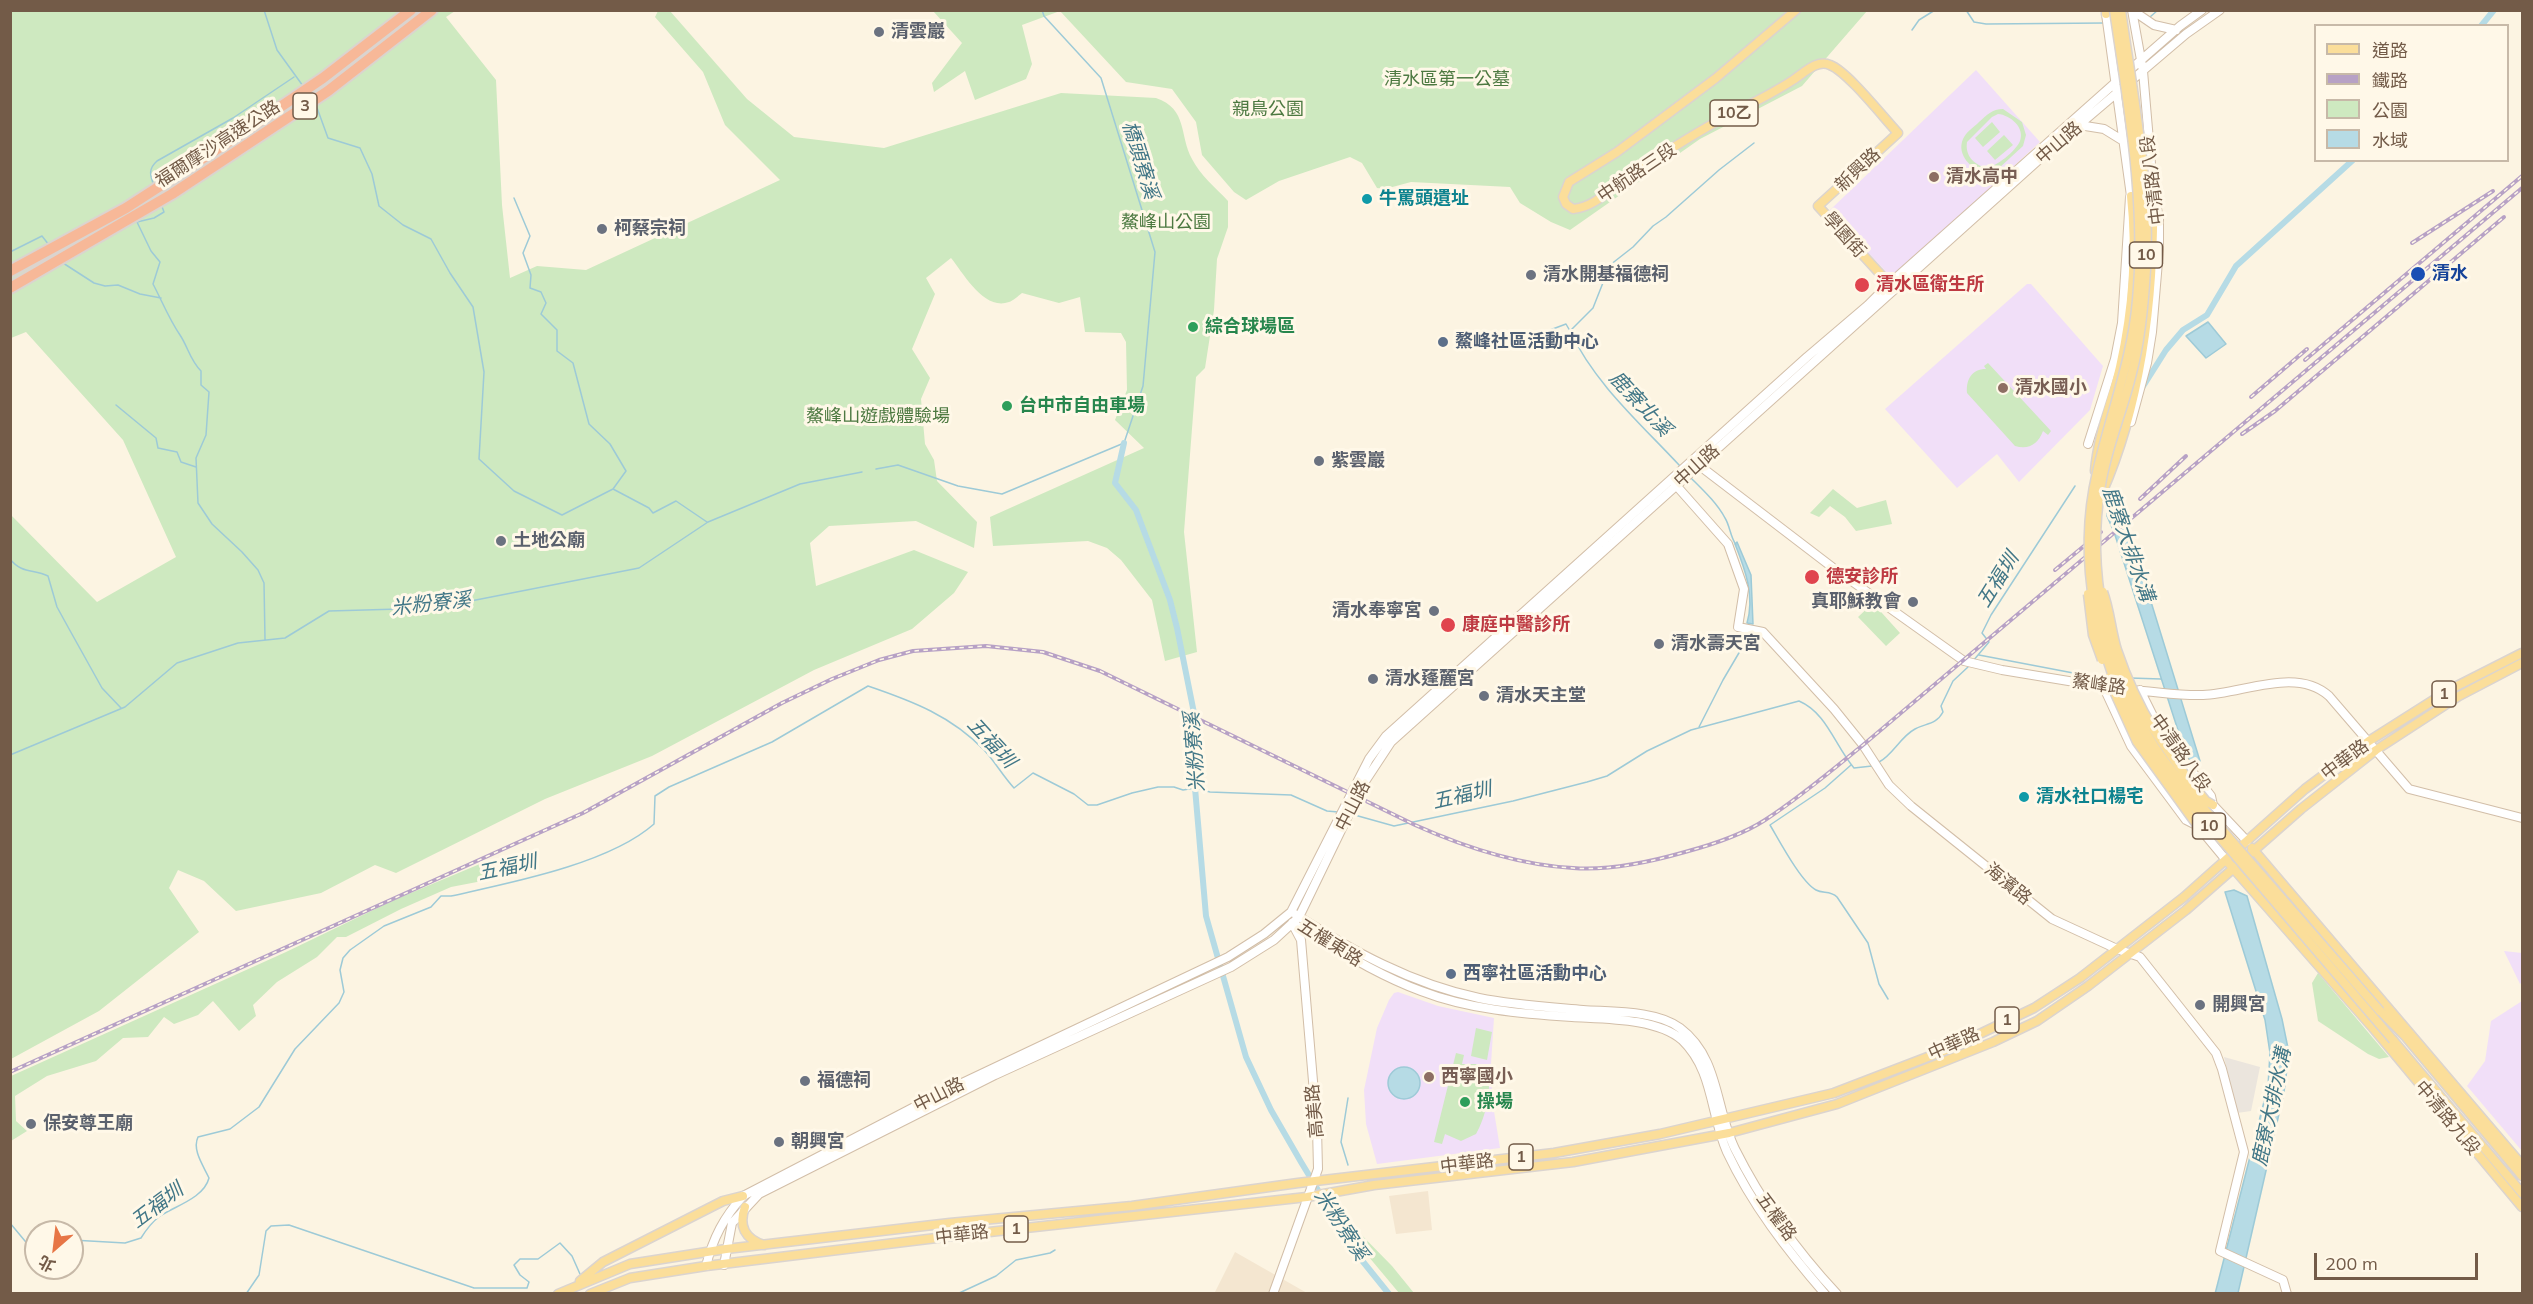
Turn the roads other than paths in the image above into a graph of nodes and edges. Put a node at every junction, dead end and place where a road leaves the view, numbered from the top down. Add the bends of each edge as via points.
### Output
1 (411, 10) edge
2 (432, 10) edge
3 (1796, 10) edge
4 (2121, 10) edge
5 (2132, 10) edge
6 (2202, 10) edge
7 (2220, 10) edge
8 (2109, 12) edge
9 (2176, 30) junction
10 (2112, 43) junction
11 (2141, 60) junction
12 (2143, 71) junction
13 (2116, 82) junction
14 (2118, 91) junction
15 (2079, 125) junction
16 (1898, 133) joint
17 (2125, 142) junction
18 (2153, 187) junction
19 (2131, 196) junction
20 (1818, 206) joint
21 (10, 272) edge
22 (1891, 286) junction
23 (10, 288) edge
24 (2088, 444) dead end
25 (2121, 455) dead end
26 (1695, 463) junction
27 (1674, 483) junction
28 (2094, 484) junction
29 (2100, 496) junction
30 (2094, 577) junction
31 (2523, 653) edge
32 (2523, 663) edge
33 (2104, 688) junction
34 (2140, 690) junction
35 (2369, 741) junction
36 (2376, 750) junction
37 (2213, 804) junction
38 (2523, 818) edge
39 (2198, 826) junction
40 (2247, 841) junction
41 (2254, 851) junction
42 (2226, 860) junction
43 (2234, 870) junction
44 (1291, 912) junction
45 (1299, 916) junction
46 (1292, 923) junction
47 (2117, 949) junction
48 (2131, 953) junction
49 (1200, 975) junction
50 (2384, 1008) junction
51 (1101, 1022) junction
52 (2373, 1028) junction
53 (2399, 1049) junction
54 (1721, 1119) junction
55 (1725, 1133) junction
56 (2523, 1165) edge
57 (2523, 1176) edge
58 (1316, 1179) junction
59 (2523, 1193) edge
60 (743, 1196) junction
61 (1308, 1197) junction
62 (745, 1207) junction
63 (2523, 1207) edge
64 (950, 1223) junction
65 (953, 1236) junction
66 (767, 1246) junction
67 (726, 1249) junction
68 (710, 1251) junction
69 (724, 1264) junction
70 (706, 1266) junction
71 (570, 1289) junction
72 (558, 1293) edge
73 (590, 1293) edge
74 (1273, 1293) edge
75 (1825, 1293) edge
76 (1837, 1293) edge
77 (2287, 1293) edge

1 - 21 highway, 福爾摩沙高速公路 / 3 via 323,78 164,184
2 - 23 highway, 福爾摩沙高速公路 / 3 via 328,91 172,194
3 - 16 main road, 中航路三段 / 10乙 via 1716,78 1617,152 1569,182 1563,197 1566,204 1573,209 1595,201 1634,172 1820,63 1838,69
4 - 29 main road, 10, bridge via 2141,154 2146,268 2132,373
5 - 9 street via 2154,25
5 - 11 street, 中清路八段
6 - 9 street, 中山路
7 - 12 street, 中山路
8 - 10 street, 中清路八段
8 - 28 main road, 10, bridge via 2133,145 2140,266 2126,369
9 - 11 street, 中山路
10 - 11 street via 2130,46
10 - 13 street, 中清路八段
11 - 12 street, 中清路八段
11 - 13 street, 中山路
12 - 14 street, 中山路
12 - 18 street, 中清路八段
13 - 14 street, 中清路八段
13 - 22 street, 中山路
14 - 15 street, 中山路
14 - 17 street, 中清路八段
15 - 17 street via 2104,129
15 - 22 street, 中山路
16 - 20 main road, 新興路 / 10乙
17 - 19 street, 中清路八段
18 - 25 street, 中清路八段 via 2159,250 2152,332
18 - 29 main road, bridge via 2153,262 2146,334 2127,417
19 - 24 street, 中清路八段 via 2122,323
19 - 28 main road, bridge via 2133,232 2126,334 2097,446
20 - 22 main road, 學園街 / 10乙
22 - 26 street, 中山路
26 - 27 street, 中山路
26 - 33 street, 鰲峰路 via 1964,661
27 - 44 street, 中山路 via 1386,736 1369,759
27 - 45 street, 中山路 via 1391,742 1364,783
27 - 47 street, 海濱路 via 1728,544 1744,589 1738,627 1763,632 1834,709 1889,784 1911,806 2052,919
28 - 30 main road, 10, bridge via 2089,533
29 - 30 main road, 10, bridge
30 - 37 main road, bridge via 2107,603 2116,647 2148,723 2179,768 2206,801
30 - 39 main road, bridge via 2087,582 2093,635 2114,694 2137,742
30 - 50 main road, 10, bridge via 2116,664 2150,739 2195,797
30 - 53 main road, 中清路九段 / 10, bridge via 2097,622 2107,661 2141,738 2197,812
31 - 35 main road, 中華路 / 1 via 2451,689
32 - 36 main road, 中華路 / 1 via 2459,696
33 - 34 street, 鰲峰路
33 - 39 street, 中清路八段 via 2131,746 2186,820
34 - 35 street, 鰲峰路 via 2204,696 2270,684 2314,686 2329,696
34 - 37 street, 中清路八段 via 2159,728 2211,796
35 - 36 street, 鰲峰路
35 - 40 main road, 中華路 / 1 via 2305,789
36 - 38 street, 鰲峰路 via 2413,791
36 - 41 main road, 中華路 / 1 via 2301,808
37 - 40 street, 中清路八段
39 - 42 street, 中清路八段
40 - 41 main road, 中清路九段
40 - 42 main road, 中華路 / 1
41 - 43 main road, 中華路 / 1
41 - 50 main road, 中清路九段
42 - 43 main road, 中清路九段
42 - 47 main road, 中華路 / 1
43 - 48 main road, 中華路 / 1
43 - 52 main road, 中清路九段
44 - 45 street, 五權東路
44 - 46 street, 五權東路
44 - 49 street, 中山路
45 - 46 street, 中山路
45 - 54 street, 五權東路 via 1386,967 1440,988 1502,1002 1641,1014 1675,1024 1698,1046 1709,1065
46 - 49 street, 中山路 via 1267,945 1231,967
46 - 54 street, 五權東路 via 1393,980 1447,1000 1550,1016 1629,1021 1670,1032 1690,1049 1703,1069
46 - 58 street, 高美路 via 1301,940 1317,1128
47 - 48 street, 海濱路
47 - 54 main road, 中華路 / 1 via 2034,1008 1946,1050 1834,1093
48 - 55 main road, 中華路 / 1 via 2037,1021 1993,1042 1837,1104
48 - 77 street, 海濱路 via 2147,964 2216,1053 2244,1152 2220,1251 2283,1280
49 - 51 street, 中山路
50 - 56 main road, 中清路九段
50 - 57 main road, 中清路九段 / 10
51 - 60 street, 中山路 via 945,1091
51 - 62 street, 中山路 via 759,1194
52 - 53 main road, 中清路九段
52 - 63 main road, 中清路九段
53 - 59 main road, 中清路九段 / 10
54 - 55 street, 五權東路
54 - 58 main road, 中華路 / 1 via 1574,1150
55 - 61 main road, 中華路 / 1 via 1573,1162 1374,1185
55 - 75 street, 五權路 via 1738,1173 1765,1219
55 - 76 street, 五權路 via 1779,1224
58 - 61 street, 高美路
58 - 64 main road, 中華路 / 1 via 1132,1206
60 - 68 street, 中山路 via 726,1215
60 - 71 main road via 723,1201 603,1262
61 - 65 main road, 中華路 / 1
61 - 74 street, 高美路
62 - 66 main road via 741,1220 745,1233
62 - 67 street, 中山路 via 732,1223
64 - 65 main road
64 - 66 main road, 中華路 / 1
65 - 69 main road, 中華路 / 1
66 - 67 main road, 中華路 / 1
67 - 68 main road, 1
67 - 69 street, 中山路
68 - 70 street, 中山路
68 - 71 main road, 1 via 630,1264
69 - 70 main road, 1
70 - 73 main road, 1 via 630,1278
71 - 72 main road, 1

